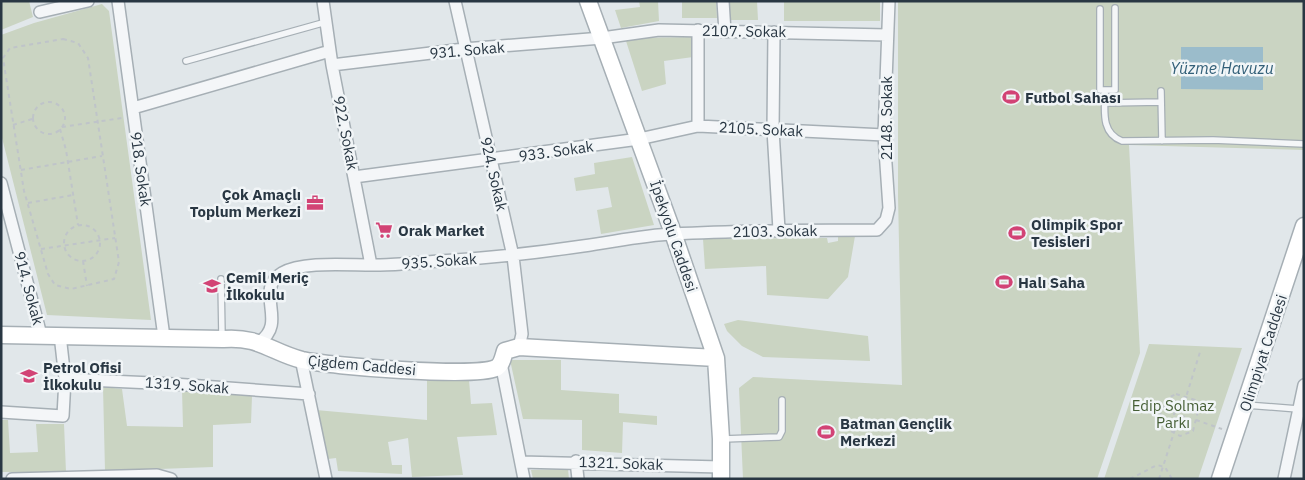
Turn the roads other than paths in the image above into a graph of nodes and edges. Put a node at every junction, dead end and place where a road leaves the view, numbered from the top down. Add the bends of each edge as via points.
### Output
1 (88, 1) edge
2 (118, 1) edge
3 (322, 1) edge
4 (455, 1) edge
5 (588, 1) edge
6 (723, 1) edge
7 (889, 1) edge
8 (1115, 8) dead end
9 (1100, 9) dead end
10 (40, 12) dead end
11 (326, 22) junction
12 (698, 30) junction
13 (725, 32) junction
14 (774, 32) junction
15 (887, 34) junction
16 (602, 38) junction
17 (464, 49) junction
18 (330, 51) junction
19 (186, 61) dead end
20 (332, 65) junction
21 (1105, 90) junction
22 (1161, 91) dead end
23 (1161, 102) junction
24 (1105, 103) junction
25 (134, 112) junction
26 (698, 126) junction
27 (773, 130) junction
28 (884, 135) junction
29 (639, 139) junction
30 (1162, 141) junction
31 (1304, 144) edge
32 (491, 160) junction
33 (354, 177) junction
34 (1, 183) edge
35 (1304, 226) edge
36 (779, 230) junction
37 (877, 230) joint
38 (673, 234) junction
39 (513, 256) junction
40 (371, 265) junction
41 (221, 279) dead end
42 (1, 335) edge
43 (41, 335) junction
44 (60, 335) junction
45 (164, 338) junction
46 (222, 339) junction
47 (259, 342) junction
48 (519, 347) junction
49 (716, 358) junction
50 (301, 360) junction
51 (502, 363) junction
52 (65, 379) junction
53 (1304, 384) edge
54 (309, 394) junction
55 (782, 400) dead end
56 (1246, 405) junction
57 (1298, 409) junction
58 (1, 412) edge
59 (721, 439) junction
60 (576, 461) junction
61 (521, 462) junction
62 (721, 473) edge
63 (12, 479) edge
64 (171, 479) edge
65 (326, 479) edge
66 (524, 479) edge
67 (578, 479) edge
68 (1220, 479) edge
69 (1284, 479) edge

1 - 10 street
2 - 25 street, 918. Sokak
3 - 11 street, 922. Sokak
4 - 17 street, 924. Sokak
5 - 16 street, İpekyolu Caddesi
6 - 13 street
7 - 15 street, 2148. Sokak
8 - 21 lane via 1115,90
9 - 21 lane via 1100,90
11 - 18 street, 922. Sokak
11 - 19 lane
12 - 13 street, 2107. Sokak
12 - 16 street, 2107. Sokak via 659,30
12 - 26 street
13 - 14 street, 2107. Sokak
14 - 15 street, 2107. Sokak
14 - 27 street
15 - 28 street, 2148. Sokak
16 - 17 street, 931. Sokak
16 - 29 street, İpekyolu Caddesi
17 - 20 street, 931. Sokak
17 - 32 street, 924. Sokak
18 - 20 street, 922. Sokak
18 - 25 street
20 - 33 street, 922. Sokak
21 - 24 lane
22 - 23 lane
23 - 24 lane
23 - 30 lane
24 - 30 lane via 1105,124 1114,137 1122,141
25 - 45 street, 918. Sokak
26 - 27 street, 2105. Sokak
26 - 29 street, 2105. Sokak
27 - 28 street, 2105. Sokak
27 - 36 street
28 - 37 street, 2148. Sokak via 889,208 886,220
29 - 32 street, 933. Sokak
29 - 38 street, İpekyolu Caddesi
30 - 31 lane
32 - 33 street, 933. Sokak
32 - 39 street, 924. Sokak
33 - 40 street, 922. Sokak
34 - 43 street, 914. Sokak
35 - 56 street, Olimpiyat Caddesi
36 - 37 street, 2103. Sokak
36 - 38 street, 2103. Sokak
38 - 39 street, 935. Sokak
38 - 49 street, İpekyolu Caddesi
39 - 40 street, 935. Sokak
39 - 48 street, 924. Sokak via 522,334
40 - 47 street, 935. Sokak via 329,265 282,273 272,284 269,301 274,320 272,328
41 - 46 lane
42 - 43 street, Çigdem Caddesi
43 - 44 street, Çigdem Caddesi
44 - 45 street, Çigdem Caddesi
44 - 52 street
45 - 46 street, Çigdem Caddesi
46 - 47 street, Çigdem Caddesi via 241,337
47 - 50 street, Çigdem Caddesi
48 - 49 street
48 - 51 street, Çigdem Caddesi via 505,351
49 - 59 street, İpekyolu Caddesi
50 - 51 street, Çigdem Caddesi via 390,369 471,372 497,368
50 - 54 street
51 - 61 street
52 - 54 street, 1319. Sokak
52 - 58 street via 63,416
53 - 57 street
54 - 65 street
55 - 59 lane via 782,431 779,437
56 - 57 lane
56 - 68 street, Olimpiyat Caddesi
57 - 69 street
59 - 62 street, İpekyolu Caddesi
60 - 61 street, 1321. Sokak
60 - 62 street, 1321. Sokak
60 - 67 street
61 - 66 street
63 - 64 street via 157,475

